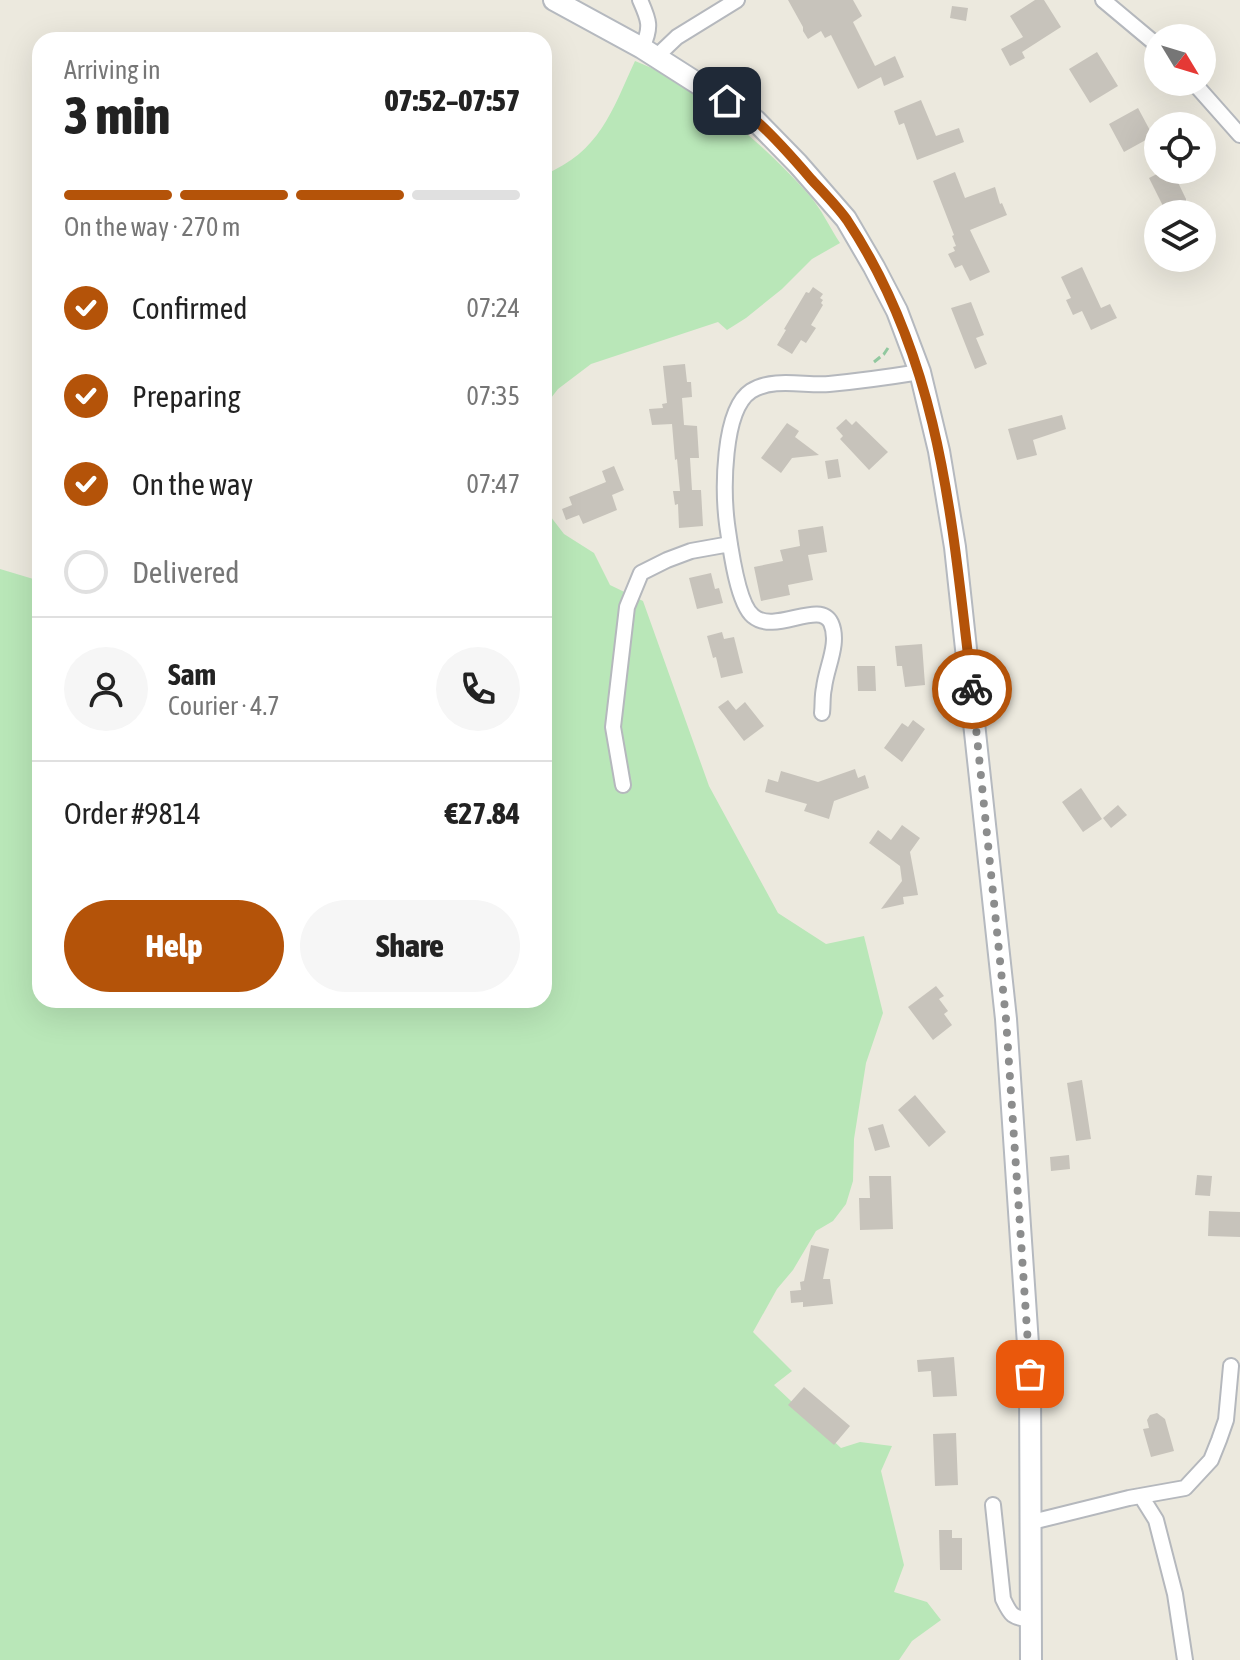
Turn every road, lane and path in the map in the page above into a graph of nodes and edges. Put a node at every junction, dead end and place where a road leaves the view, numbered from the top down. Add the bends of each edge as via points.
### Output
1 (554, 0) edge
2 (640, 0) edge
3 (737, 0) edge
4 (1103, 0) edge
5 (1144, 34) edge
6 (649, 53) junction
7 (1205, 96) edge
8 (1240, 135) edge
9 (900, 319) junction
10 (866, 364) dead end
11 (920, 372) junction
12 (730, 544) junction
13 (822, 713) dead end
14 (623, 785) dead end
15 (1231, 1366) dead end
16 (1141, 1496) junction
17 (993, 1505) dead end
18 (1032, 1522) junction
19 (1030, 1620) junction
20 (1031, 1660) edge
21 (1185, 1660) edge

1 - 6 main road
2 - 6 street via 649,19
3 - 6 street
4 - 5 street
6 - 9 main road via 751,116 798,164 846,219
7 - 8 street
9 - 10 path via 884,354
9 - 11 main road
11 - 12 street via 824,384 772,384 742,398 727,457
11 - 18 main road via 955,547 1006,1019 1030,1374
12 - 13 street via 742,604 750,614 771,623 815,613 830,620 833,646
12 - 14 street via 691,551 641,573 627,607 613,727
15 - 16 street via 1226,1420 1211,1460 1185,1488
16 - 18 street
16 - 21 street via 1156,1520
17 - 19 street via 1003,1599 1014,1617
18 - 19 main road
19 - 20 main road

